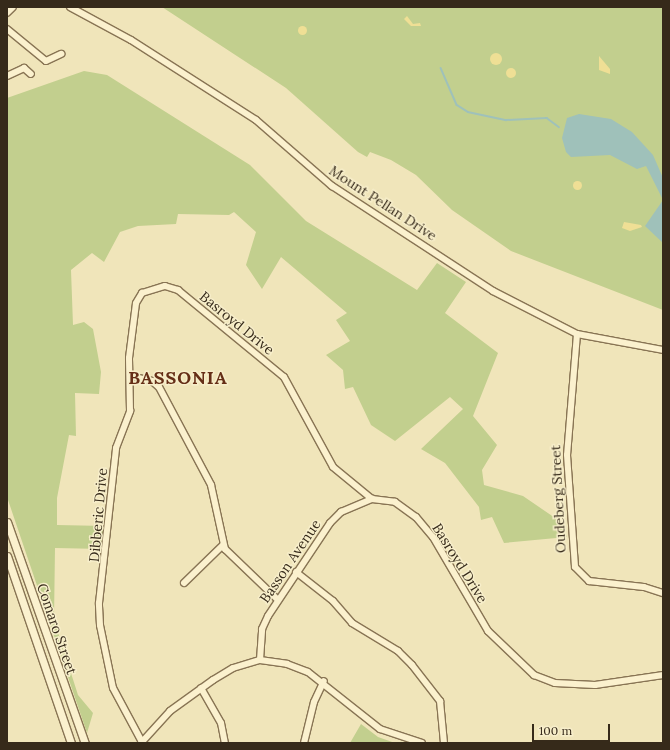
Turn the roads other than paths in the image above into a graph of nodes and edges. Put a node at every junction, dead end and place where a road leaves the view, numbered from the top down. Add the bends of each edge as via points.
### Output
1 (13, 7) edge
2 (70, 7) edge
3 (7, 13) edge
4 (7, 29) edge
5 (61, 54) dead end
6 (31, 74) dead end
7 (7, 76) edge
8 (147, 291) joint
9 (577, 334) junction
10 (663, 350) edge
11 (130, 376) junction
12 (372, 499) junction
13 (7, 522) edge
14 (223, 545) junction
15 (7, 556) edge
16 (296, 572) junction
17 (184, 583) dead end
18 (663, 593) edge
19 (277, 599) junction
20 (260, 660) junction
21 (663, 675) edge
22 (324, 681) junction
23 (201, 688) junction
24 (142, 742) edge
25 (71, 743) edge
26 (85, 743) edge
27 (225, 743) edge
28 (304, 743) edge
29 (422, 743) edge
30 (444, 743) edge

1 - 3 street
2 - 9 street, Mount Pellan Drive via 131,40 256,120 332,186 377,212 487,287
4 - 5 street via 46,61
6 - 7 street via 24,68
8 - 11 street, Dibberic Drive via 136,303
8 - 12 street, Basroyd Drive via 174,288 280,373 330,463
9 - 10 street, Mount Pellan Drive
9 - 18 street, Oudeberg Street via 566,454 575,567 589,581 644,587
11 - 14 street via 152,381 161,390 212,489
11 - 24 street, Dibberic Drive via 130,411 116,448 99,614 113,688
12 - 16 street, Basson Avenue via 337,514
12 - 21 street, Basroyd Drive via 395,502 416,517 433,537 488,631 539,678 555,684 595,685
13 - 26 street, Comaro Street
14 - 17 street
14 - 19 street via 230,557
15 - 25 street, Comaro Street
16 - 19 street, Basson Avenue
16 - 30 street via 333,601 352,623 398,651 412,665 440,701
19 - 20 street, Basson Avenue via 263,627
20 - 22 street via 294,665
20 - 23 street via 233,668
22 - 28 street via 314,702
22 - 29 street via 380,729
23 - 24 street via 167,713
23 - 27 street via 220,721

